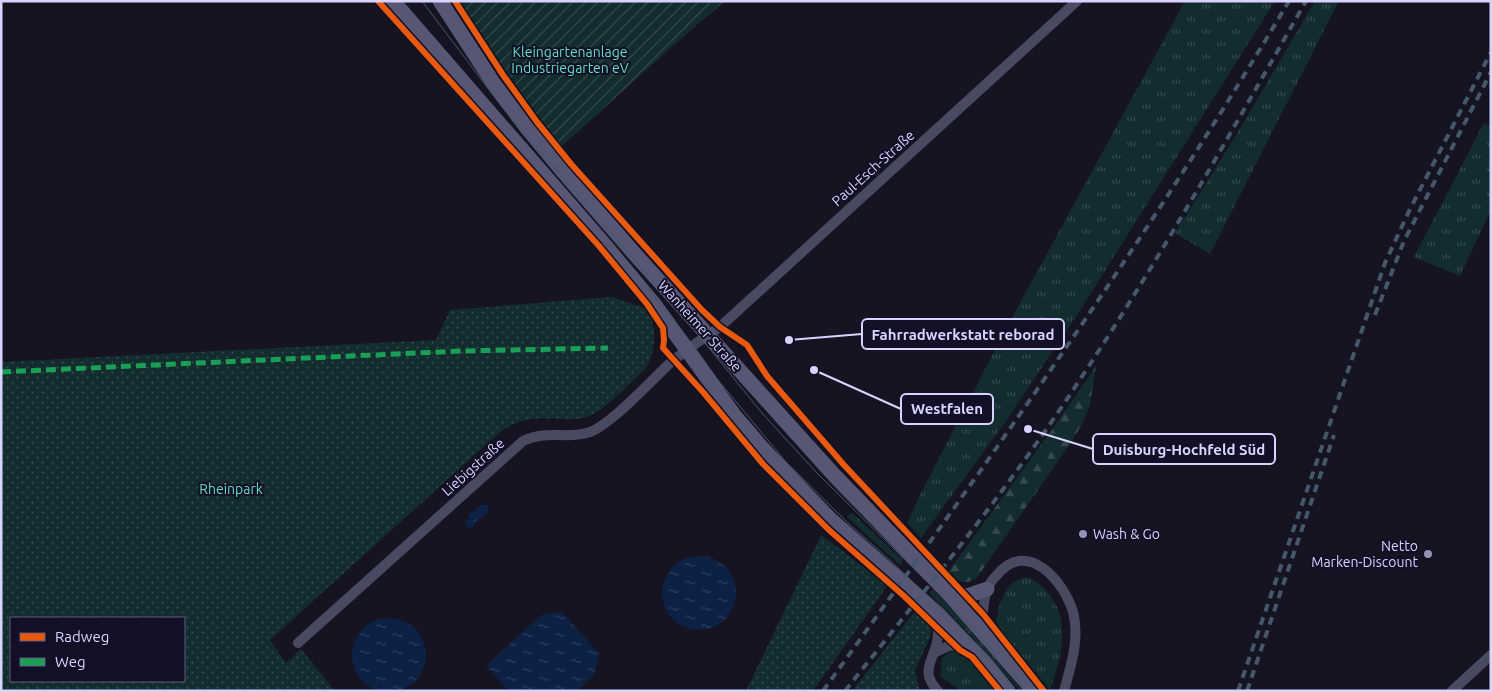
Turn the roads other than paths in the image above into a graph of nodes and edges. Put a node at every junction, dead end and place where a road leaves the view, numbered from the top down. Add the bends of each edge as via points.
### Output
1 (393, 1) edge
2 (440, 1) edge
3 (1077, 1) edge
4 (708, 335) junction
5 (686, 350) junction
6 (987, 589) junction
7 (948, 593) junction
8 (938, 614) junction
9 (982, 632) junction
10 (298, 643) dead end
11 (967, 644) junction
12 (934, 653) junction
13 (1491, 655) edge
14 (1031, 687) edge
15 (938, 691) edge
16 (1008, 691) edge
17 (1064, 691) edge
18 (1452, 691) edge

1 - 5 street, Wanheimer Straße via 604,243 654,304
2 - 4 street, Wanheimer Straße via 527,128
3 - 4 street, Paul-Esch-Straße
4 - 5 street, Paul-Esch-Straße
4 - 7 street, Wanheimer Straße via 834,475
5 - 8 street, Wanheimer Straße via 734,415 794,482 847,534
5 - 10 street, Liebigstraße via 605,423 590,432 541,435 523,441
6 - 7 street via 967,596
6 - 9 street
6 - 17 street via 1008,564 1023,560 1044,569 1060,587 1073,612 1075,627 1072,664
7 - 9 street, Wanheimer Straße
8 - 11 street, Wanheimer Straße
8 - 12 street via 938,640
9 - 14 street, Wanheimer Straße
11 - 12 street via 948,646
11 - 16 street, Wanheimer Straße
12 - 15 street via 928,674
13 - 18 street

